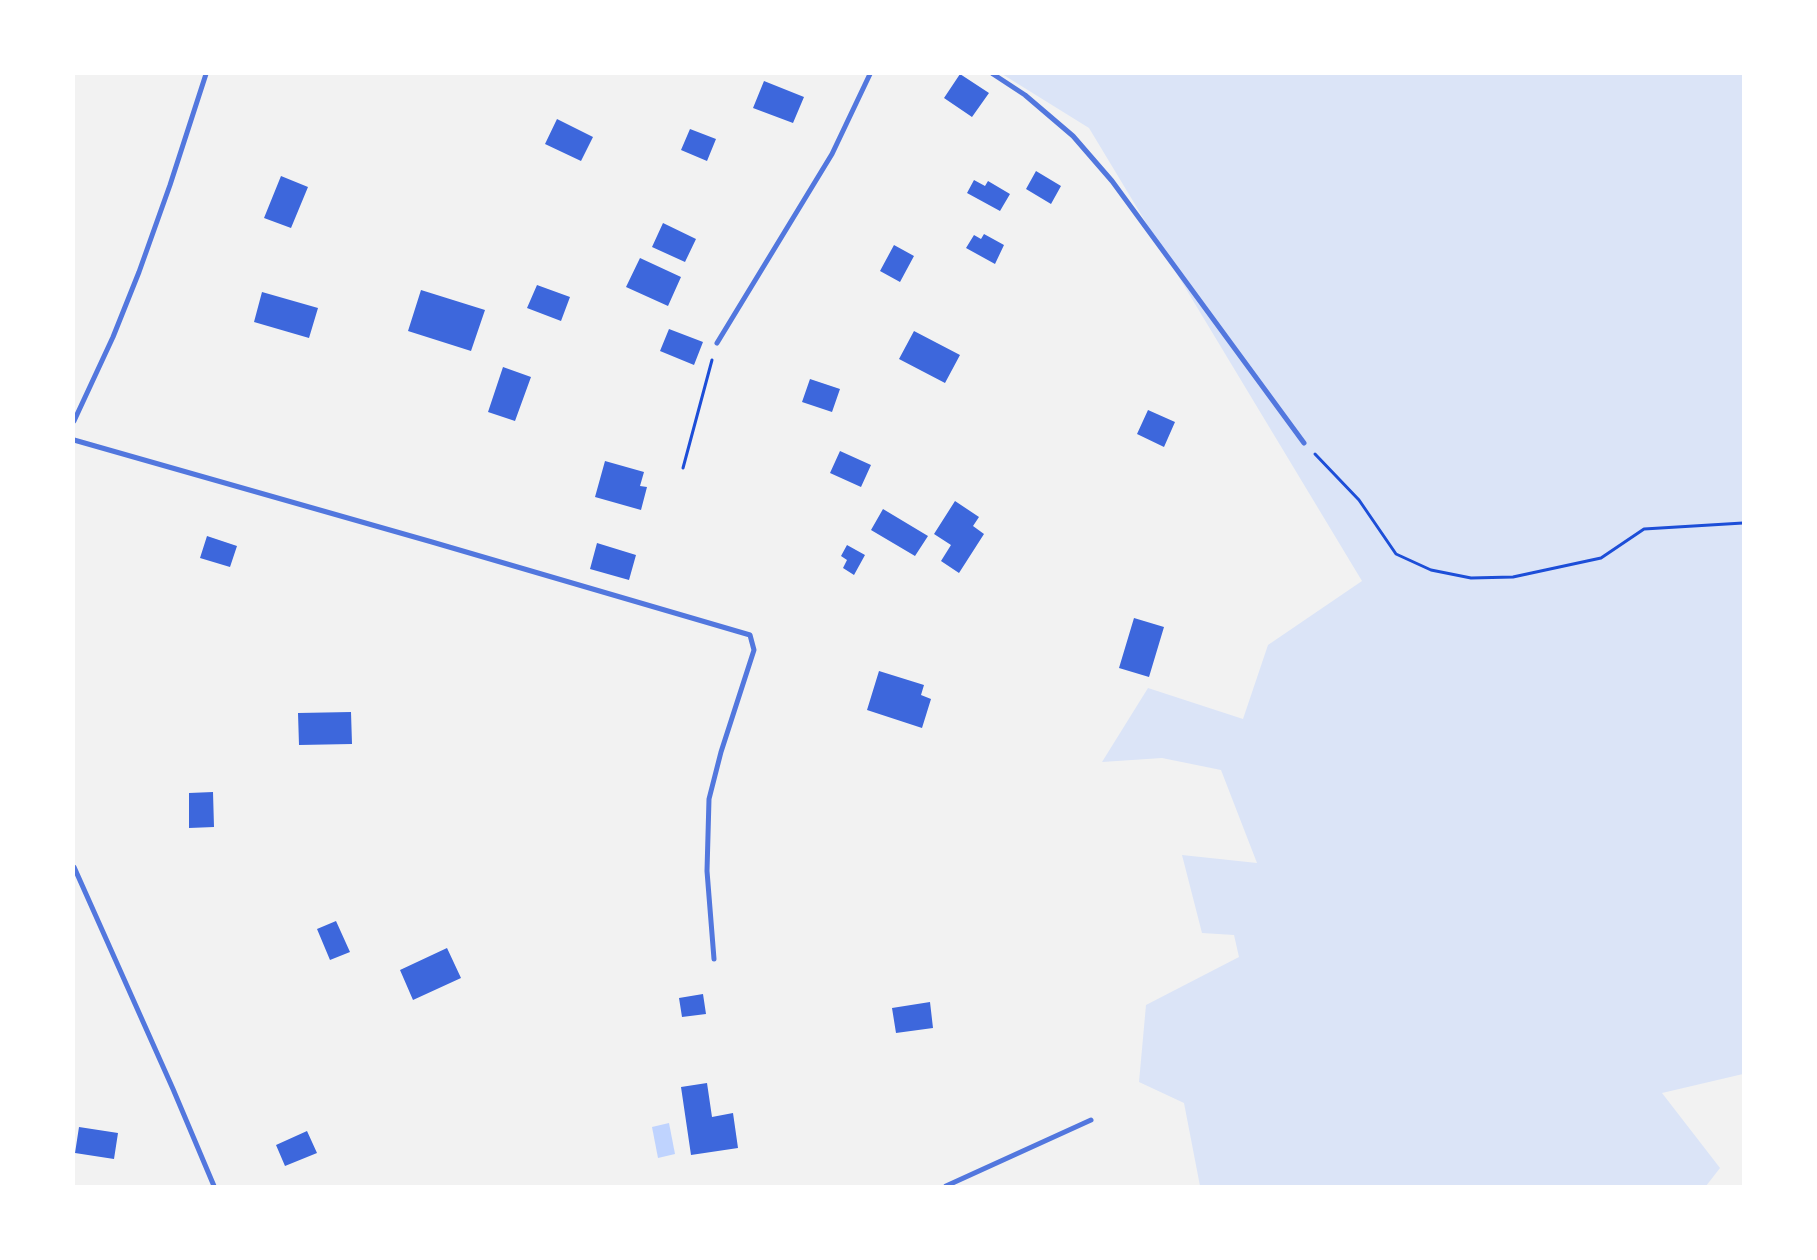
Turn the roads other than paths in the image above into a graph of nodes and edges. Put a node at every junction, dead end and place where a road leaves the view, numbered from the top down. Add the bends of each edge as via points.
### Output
1 (206, 74) edge
2 (870, 74) edge
3 (993, 74) edge
4 (717, 342) road end
5 (74, 421) edge
6 (74, 440) edge
7 (1304, 443) road end
8 (74, 868) edge
9 (714, 959) dead end
10 (1091, 1120) dead end
11 (214, 1186) edge
12 (946, 1186) edge

1 - 5 street via 170,185 113,337
2 - 4 street via 832,154
3 - 7 street via 1025,95 1073,136 1112,181
6 - 9 street via 750,635 754,650 709,799 706,870
8 - 11 street
10 - 12 street

